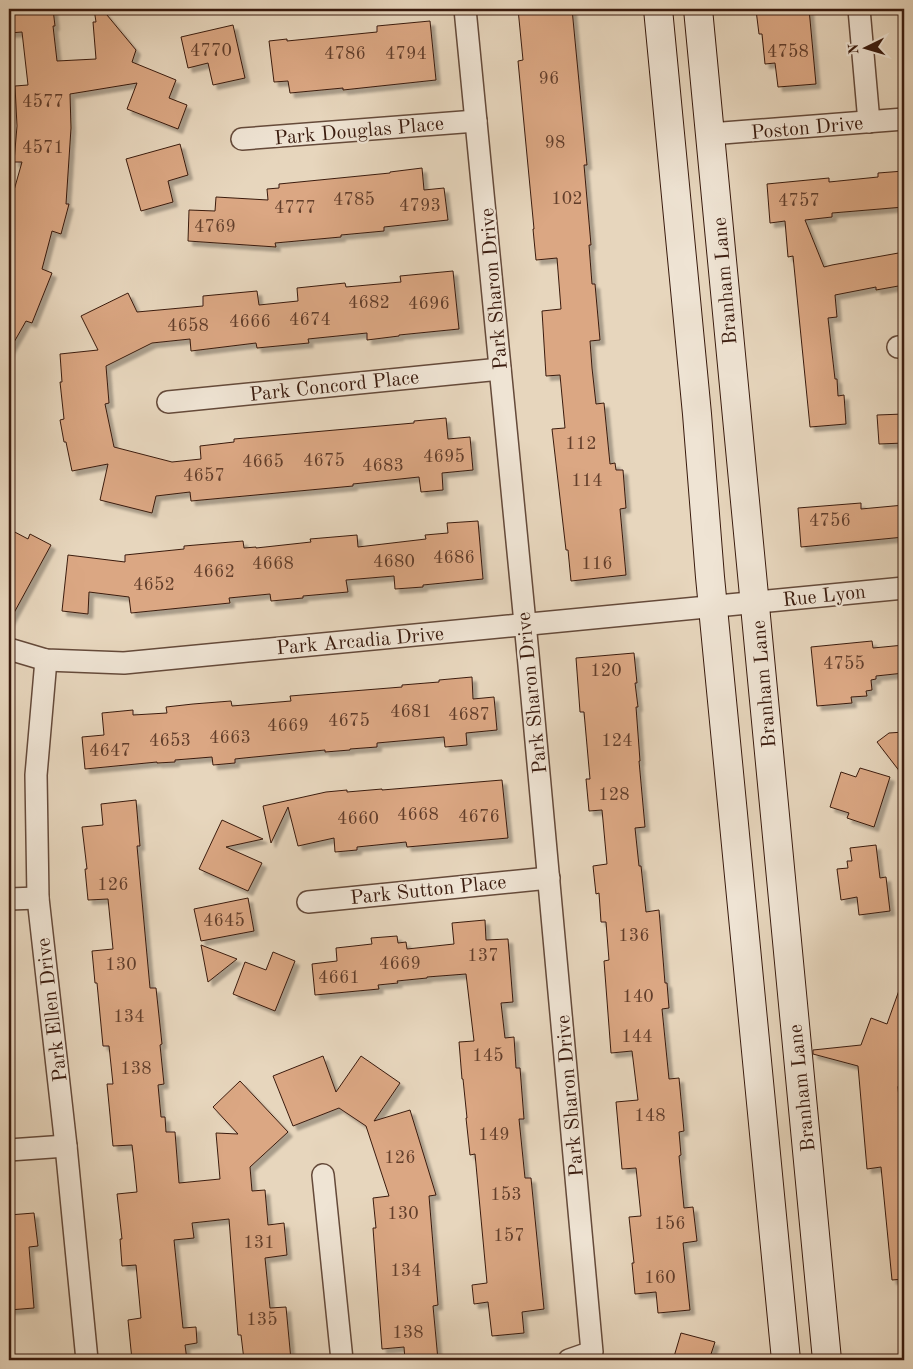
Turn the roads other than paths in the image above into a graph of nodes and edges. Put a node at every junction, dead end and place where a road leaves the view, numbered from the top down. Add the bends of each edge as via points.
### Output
1 (465, 9) edge
2 (658, 9) edge
3 (698, 9) edge
4 (859, 9) edge
5 (904, 119) edge
6 (476, 121) junction
7 (870, 122) junction
8 (710, 134) junction
9 (242, 140) dead end
10 (500, 369) junction
11 (168, 402) dead end
12 (904, 588) edge
13 (755, 602) junction
14 (713, 606) junction
15 (525, 624) junction
16 (9, 649) edge
17 (46, 660) junction
18 (549, 878) junction
19 (38, 898) junction
20 (9, 899) edge
21 (308, 902) dead end
22 (66, 1146) junction
23 (9, 1150) edge
24 (323, 1175) dead end
25 (87, 1360) edge
26 (342, 1360) edge
27 (569, 1360) edge
28 (786, 1360) edge
29 (827, 1360) edge

1 - 6 street, Park Sharon Drive
2 - 14 main road, Branham Lane
3 - 8 main road, Branham Lane
4 - 7 street
5 - 7 street, Poston Drive
6 - 9 street, Park Douglas Place
6 - 10 street, Park Sharon Drive
7 - 8 street, Poston Drive
8 - 13 main road, Branham Lane
10 - 11 street, Park Concord Place
10 - 15 street, Park Sharon Drive
12 - 13 street, Rue Lyon
13 - 14 street, Rue Lyon
13 - 29 main road, Branham Lane
14 - 15 street, Park Arcadia Drive
14 - 28 main road, Branham Lane
15 - 17 street, Park Arcadia Drive via 124,663
15 - 18 street, Park Sharon Drive
16 - 17 street, Park Arcadia Drive
17 - 19 street, Park Ellen Drive via 36,775
18 - 21 street, Park Sutton Place
18 - 27 street, Park Sharon Drive via 592,1352
19 - 20 street
19 - 22 street, Park Ellen Drive
22 - 23 street
22 - 25 street, Park Ellen Drive
24 - 26 street

